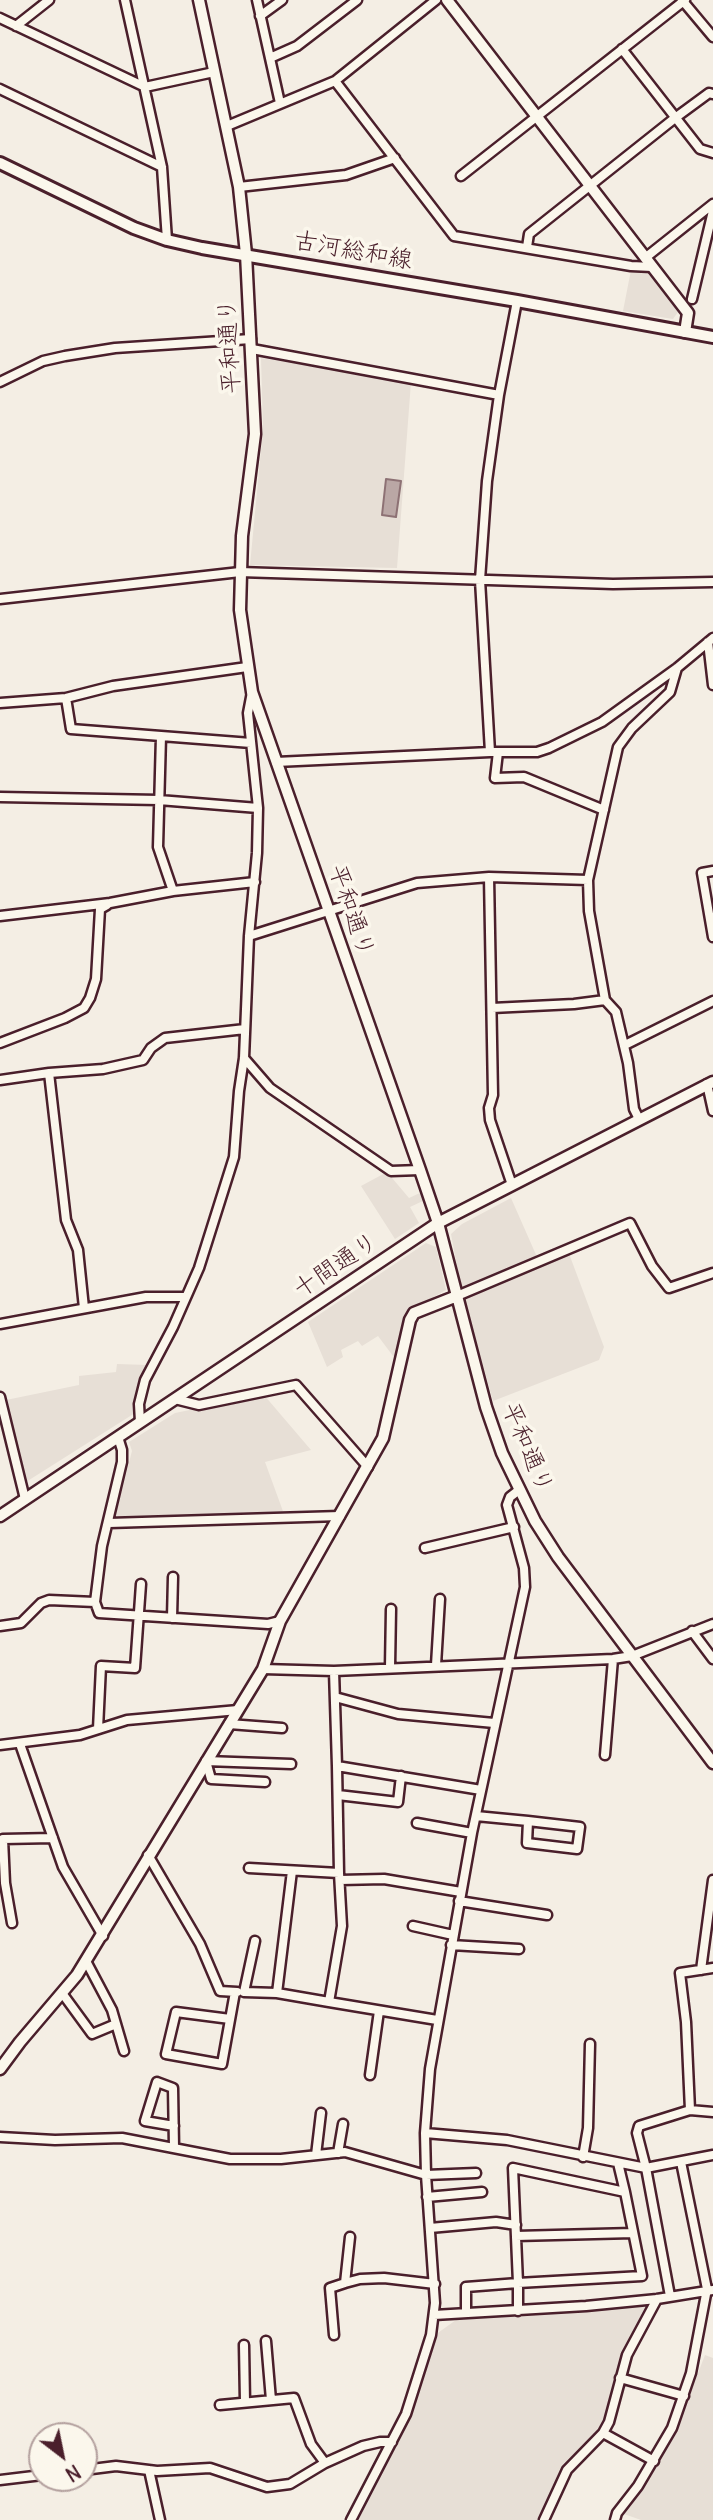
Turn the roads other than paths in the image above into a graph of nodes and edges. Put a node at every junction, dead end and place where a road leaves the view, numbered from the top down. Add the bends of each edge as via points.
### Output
1 (49, 0) edge
2 (125, 0) edge
3 (257, 0) edge
4 (282, 0) edge
5 (357, 0) edge
6 (436, 0) edge
7 (447, 0) edge
8 (684, 0) edge
9 (201, 1) edge
10 (261, 16) junction
11 (0, 18) edge
12 (16, 26) junction
13 (713, 37) edge
14 (622, 49) junction
15 (270, 58) junction
16 (214, 72) junction
17 (335, 81) junction
18 (145, 87) junction
19 (0, 89) edge
20 (713, 94) edge
21 (281, 103) junction
22 (536, 117) junction
23 (675, 118) junction
24 (227, 126) junction
25 (713, 153) edge
26 (395, 158) junction
27 (0, 163) edge
28 (162, 167) junction
29 (461, 176) dead end
30 (239, 187) junction
31 (590, 187) junction
32 (713, 204) edge
33 (713, 211) edge
34 (167, 240) junction
35 (709, 240) edge
36 (527, 247) junction
37 (246, 254) junction
38 (645, 258) junction
39 (652, 267) junction
40 (692, 299) dead end
41 (517, 301) junction
42 (685, 332) junction
43 (713, 337) edge
44 (252, 344) junction
45 (0, 382) edge
46 (499, 395) junction
47 (240, 572) junction
48 (480, 580) junction
49 (713, 582) edge
50 (0, 599) edge
51 (710, 640) edge
52 (247, 667) junction
53 (677, 668) junction
54 (713, 683) edge
55 (252, 692) junction
56 (66, 698) junction
57 (0, 703) edge
58 (161, 736) junction
59 (251, 743) junction
60 (494, 752) junction
61 (276, 762) junction
62 (0, 797) edge
63 (159, 800) junction
64 (258, 808) junction
65 (604, 810) junction
66 (713, 870) edge
67 (489, 877) junction
68 (588, 880) junction
69 (255, 882) junction
70 (173, 891) junction
71 (110, 903) junction
72 (329, 912) junction
73 (0, 916) edge
74 (249, 936) junction
75 (713, 937) edge
76 (605, 1000) junction
77 (713, 1001) edge
78 (492, 1008) junction
79 (246, 1029) junction
80 (0, 1044) edge
81 (625, 1045) junction
82 (244, 1058) junction
83 (49, 1073) junction
84 (0, 1080) edge
85 (710, 1083) edge
86 (713, 1111) edge
87 (639, 1119) junction
88 (420, 1170) junction
89 (512, 1185) junction
90 (438, 1223) junction
91 (713, 1273) edge
92 (457, 1296) junction
93 (186, 1297) junction
94 (84, 1308) junction
95 (0, 1324) edge
96 (0, 1397) edge
97 (175, 1399) junction
98 (1, 1409) edge
99 (140, 1422) junction
100 (118, 1437) junction
101 (368, 1467) junction
102 (519, 1490) junction
103 (25, 1499) junction
104 (0, 1516) edge
105 (340, 1516) junction
106 (108, 1522) junction
107 (514, 1527) junction
108 (425, 1548) dead end
109 (173, 1577) dead end
110 (141, 1584) dead end
111 (440, 1599) dead end
112 (95, 1602) junction
113 (391, 1609) dead end
114 (139, 1615) junction
115 (172, 1618) junction
116 (280, 1621) junction
117 (713, 1623) edge
118 (0, 1626) edge
119 (692, 1631) junction
120 (632, 1656) junction
121 (613, 1659) junction
122 (713, 1659) edge
123 (507, 1663) junction
124 (436, 1665) junction
125 (390, 1667) junction
126 (263, 1669) junction
127 (334, 1671) junction
128 (335, 1697) junction
129 (237, 1710) junction
130 (494, 1723) junction
131 (229, 1724) junction
132 (282, 1728) dead end
133 (98, 1729) junction
134 (20, 1744) junction
135 (0, 1745) edge
136 (605, 1755) dead end
137 (206, 1762) junction
138 (713, 1763) edge
139 (291, 1764) dead end
140 (337, 1766) junction
141 (401, 1776) junction
142 (265, 1782) dead end
143 (481, 1790) junction
144 (338, 1795) junction
145 (475, 1816) junction
146 (528, 1821) junction
147 (417, 1823) dead end
148 (472, 1833) junction
149 (53, 1838) junction
150 (148, 1855) junction
151 (250, 1868) dead end
152 (292, 1871) junction
153 (340, 1877) junction
154 (713, 1880) edge
155 (460, 1897) junction
156 (547, 1915) dead end
157 (12, 1923) dead end
158 (413, 1926) dead end
159 (453, 1935) junction
160 (103, 1936) junction
161 (256, 1941) dead end
162 (451, 1945) junction
163 (519, 1949) dead end
164 (86, 1961) junction
165 (713, 1968) edge
166 (701, 1970) junction
167 (239, 1992) junction
168 (62, 1993) junction
169 (277, 1993) junction
170 (329, 2002) junction
171 (379, 2011) junction
172 (230, 2019) junction
173 (437, 2020) junction
174 (116, 2024) junction
175 (590, 2044) dead end
176 (124, 2051) dead end
177 (0, 2068) edge
178 (370, 2075) dead end
179 (690, 2110) junction
180 (713, 2112) edge
181 (321, 2113) dead end
182 (343, 2124) dead end
183 (174, 2126) junction
184 (425, 2133) junction
185 (0, 2137) edge
186 (174, 2147) junction
187 (338, 2153) junction
188 (316, 2155) junction
189 (713, 2155) edge
190 (583, 2157) junction
191 (681, 2162) junction
192 (618, 2163) junction
193 (646, 2168) junction
194 (477, 2173) dead end
195 (426, 2175) junction
196 (482, 2192) dead end
197 (625, 2193) junction
198 (427, 2197) junction
199 (516, 2225) junction
200 (430, 2228) junction
201 (633, 2233) junction
202 (516, 2236) junction
203 (349, 2237) dead end
204 (345, 2283) junction
205 (518, 2283) junction
206 (435, 2284) junction
207 (710, 2290) edge
208 (670, 2296) junction
209 (657, 2299) junction
210 (518, 2311) junction
211 (466, 2314) junction
212 (434, 2315) junction
213 (334, 2335) dead end
214 (266, 2341) dead end
215 (244, 2345) dead end
216 (620, 2378) junction
217 (684, 2396) junction
218 (271, 2400) junction
219 (245, 2402) junction
220 (220, 2405) dead end
221 (603, 2433) junction
222 (392, 2442) junction
223 (653, 2461) junction
224 (325, 2463) junction
225 (98, 2468) edge
226 (149, 2470) junction
227 (28, 2477) edge
228 (0, 2480) edge
229 (160, 2520) edge
230 (351, 2520) edge
231 (544, 2520) edge
232 (615, 2520) edge

1 - 12 street
2 - 18 street
3 - 10 street
4 - 10 street
5 - 15 street via 297,46
6 - 17 street
7 - 22 street
8 - 13 street
8 - 14 street
9 - 16 street, 平和通り
10 - 15 street
11 - 12 street
12 - 18 street
14 - 22 street
14 - 23 street
15 - 21 street
16 - 18 street
16 - 24 street, 平和通り
17 - 21 street
17 - 26 street
18 - 28 street
19 - 28 street
20 - 23 street
21 - 24 street
22 - 29 street
22 - 31 street
23 - 25 street via 700,149
23 - 31 street
24 - 30 street, 平和通り
26 - 30 street via 346,175
26 - 36 street via 454,236
27 - 34 main road, 古河総和線
28 - 34 street
30 - 37 street, 平和通り
31 - 36 street via 529,234
31 - 38 street
32 - 38 street
33 - 35 street
34 - 37 main road, 古河総和線
35 - 40 street
36 - 39 street
37 - 41 main road, 古河総和線
37 - 44 street, 平和通り
38 - 39 street
39 - 42 street via 688,313
41 - 42 main road, 古河総和線
41 - 46 street
42 - 43 main road, 古河総和線
44 - 45 street via 115,348 43,361
44 - 46 street
44 - 47 street, 平和通り via 255,434
46 - 48 street
47 - 48 street
47 - 50 street
47 - 52 street, 平和通り
48 - 49 street
48 - 60 street
51 - 53 street
51 - 54 street
52 - 55 street, 平和通り
52 - 56 street via 113,686
53 - 60 street via 602,722 549,748
53 - 65 street via 670,692 622,739
55 - 59 street via 248,713
55 - 61 street, 平和通り
56 - 57 street
56 - 58 street via 71,729
58 - 59 street
58 - 63 street
59 - 64 street
60 - 61 street
60 - 65 street via 495,778 524,778
61 - 72 street, 平和通り
62 - 63 street
63 - 64 street
63 - 70 street via 158,847
64 - 69 street
65 - 68 street
66 - 75 street via 702,873
67 - 68 street
67 - 72 street via 417,883
67 - 78 street
68 - 76 street
69 - 70 street
69 - 74 street
70 - 71 street
71 - 73 street
71 - 80 street via 100,909 96,979 84,1008
72 - 74 street
72 - 88 street, 平和通り
74 - 79 street
76 - 78 street
76 - 81 street via 616,1012
77 - 81 street
78 - 89 street via 490,1120
79 - 82 street
79 - 83 street via 166,1038 143,1060
81 - 87 street
82 - 88 street via 270,1088 391,1171
82 - 93 street via 234,1157
83 - 84 street
83 - 94 street via 66,1220 78,1250
85 - 86 street
85 - 87 street, 十間通り
87 - 89 street, 十間通り
88 - 90 street, 平和通り
89 - 90 street, 十間通り
90 - 92 street, 平和通り
90 - 97 street, 十間通り
91 - 92 street via 670,1289 630,1223
92 - 101 street via 414,1313 410,1320 383,1438
92 - 102 street, 平和通り via 486,1407
93 - 94 street via 146,1297
93 - 99 street via 145,1380
94 - 95 street
96 - 98 street
97 - 99 street, 十間通り
97 - 101 street via 199,1405 296,1385
98 - 103 street
99 - 100 street, 十間通り
100 - 103 street, 十間通り
100 - 106 street via 122,1461
101 - 105 street
102 - 107 street via 507,1505
102 - 120 street, 平和通り via 558,1557
103 - 104 street, 十間通り
105 - 106 street
105 - 116 street
106 - 112 street
107 - 108 street
107 - 123 street via 526,1577
109 - 115 street
110 - 114 street
111 - 124 street
112 - 114 street via 99,1613
112 - 118 street via 49,1600 20,1623
113 - 125 street
114 - 115 street
114 - 133 street via 135,1668 101,1666
115 - 116 street
116 - 126 street
117 - 119 street
119 - 120 street
119 - 122 street
120 - 121 street
120 - 138 street, 平和通り
121 - 123 street
121 - 136 street
123 - 124 street
123 - 130 street
124 - 125 street
125 - 127 street
126 - 127 street
126 - 129 street
127 - 128 street
128 - 130 street via 398,1714
128 - 140 street
129 - 131 street
129 - 133 street via 127,1720
130 - 143 street
131 - 132 street
131 - 137 street
133 - 134 street
134 - 135 street
134 - 149 street
137 - 139 street
137 - 142 street via 211,1779
137 - 150 street
140 - 141 street
140 - 144 street
141 - 143 street
141 - 144 street via 398,1802
143 - 145 street
144 - 153 street
145 - 146 street
145 - 148 street
146 - 146 street via 580,1827 576,1849 527,1843
147 - 148 street
148 - 155 street
149 - 157 street via 3,1839
149 - 160 street via 63,1867
150 - 160 street
150 - 167 street via 200,1944 220,1991
151 - 152 street
152 - 153 street
152 - 169 street
153 - 155 street via 384,1879
153 - 170 street via 342,1926
154 - 166 street
155 - 156 street
155 - 159 street
158 - 159 street
159 - 162 street
160 - 164 street
161 - 167 street
162 - 163 street
162 - 173 street
164 - 168 street
164 - 174 street
165 - 166 street
166 - 179 street via 680,1973
167 - 169 street
167 - 172 street
168 - 174 street via 92,2034
168 - 177 street
169 - 170 street
170 - 171 street
171 - 173 street
171 - 178 street
172 - 172 street via 222,2064 166,2054 176,2012
173 - 184 street
174 - 176 street
175 - 190 street
179 - 180 street
179 - 193 street via 639,2126
181 - 188 street
182 - 187 street
183 - 183 street via 173,2088 157,2082 145,2120
183 - 186 street
184 - 190 street via 507,2140
184 - 195 street
185 - 186 street via 122,2138
186 - 188 street via 230,2159
187 - 188 street
187 - 195 street
189 - 191 street
190 - 192 street
191 - 193 street
191 - 207 street
192 - 193 street
192 - 197 street
193 - 208 street
194 - 195 street
195 - 198 street
196 - 198 street
197 - 199 street via 513,2168
197 - 201 street
198 - 200 street
199 - 200 street via 496,2221
199 - 202 street
200 - 206 street
201 - 202 street
201 - 205 street via 642,2276
202 - 205 street
203 - 204 street
204 - 206 street via 384,2278
204 - 213 street via 330,2288
205 - 210 street
205 - 211 street via 466,2287
206 - 212 street
207 - 208 street
207 - 217 street
208 - 209 street
209 - 210 street
209 - 216 street
210 - 211 street
211 - 212 street
212 - 222 street via 415,2389
214 - 218 street
215 - 219 street
216 - 217 street
216 - 221 street
217 - 223 street via 673,2428
218 - 219 street
218 - 224 street via 294,2398 311,2444
219 - 220 street
221 - 223 street
221 - 231 street via 567,2470
222 - 224 street via 363,2446
222 - 230 street
223 - 232 street
224 - 226 street via 290,2484 267,2487 210,2468
225 - 226 street
226 - 229 street
227 - 228 street

